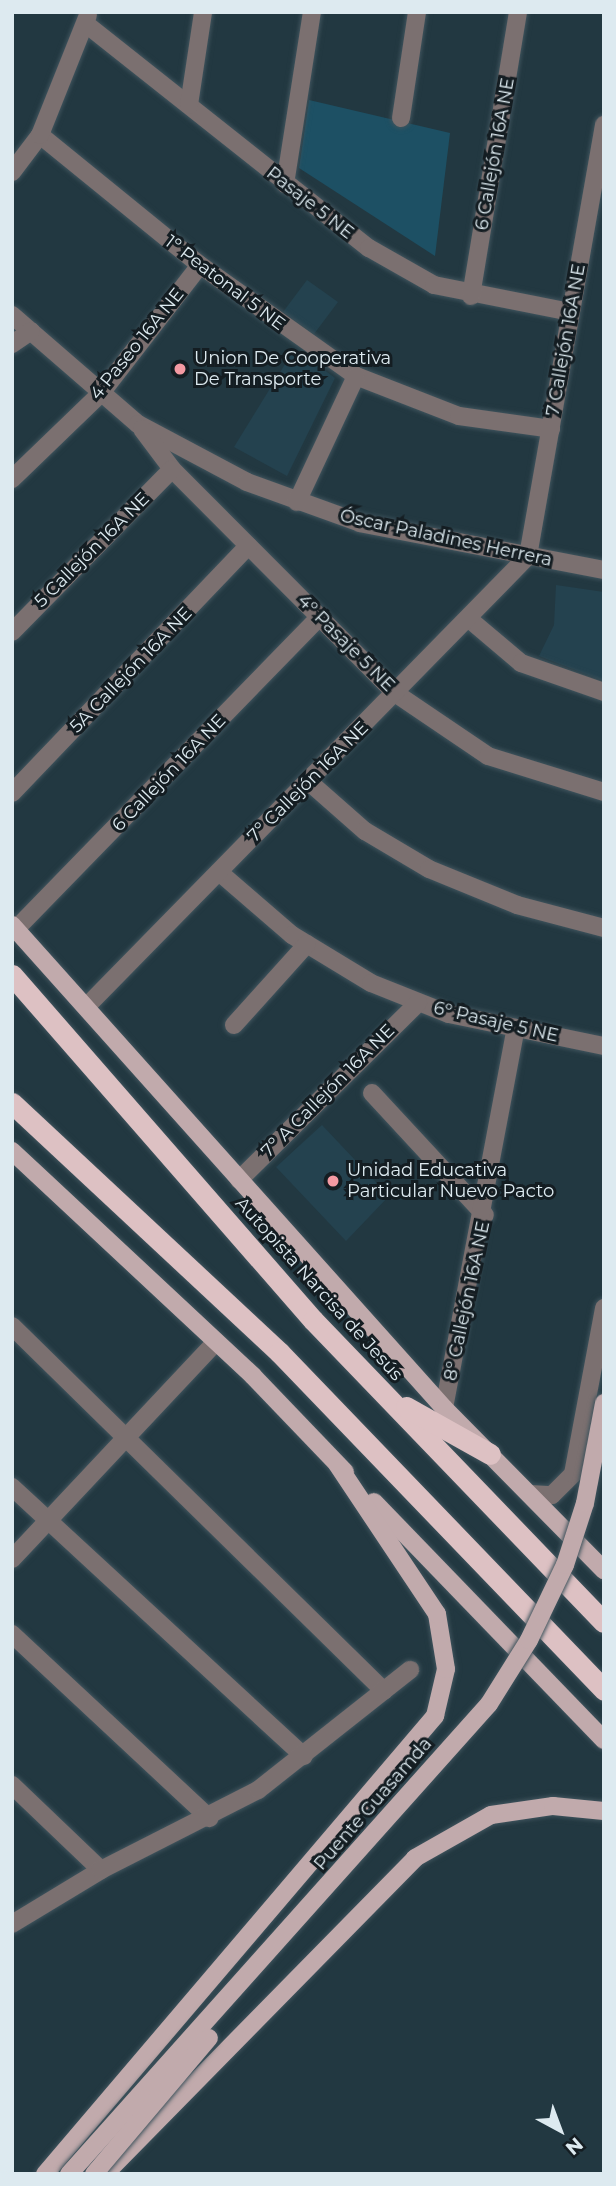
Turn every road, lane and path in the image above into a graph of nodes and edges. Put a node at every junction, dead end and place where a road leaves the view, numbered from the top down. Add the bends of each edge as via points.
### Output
1 (203, 12) edge
2 (312, 12) edge
3 (417, 12) edge
4 (518, 12) edge
5 (88, 18) edge
6 (189, 105) junction
7 (401, 118) dead end
8 (604, 125) edge
9 (40, 135) junction
10 (12, 172) edge
11 (285, 184) junction
12 (200, 265) junction
13 (471, 296) junction
14 (570, 312) junction
15 (12, 315) edge
16 (31, 331) junction
17 (12, 344) edge
18 (356, 376) junction
19 (102, 392) junction
20 (138, 424) junction
21 (551, 429) junction
22 (172, 469) junction
23 (12, 479) edge
24 (297, 502) junction
25 (248, 546) junction
26 (528, 556) junction
27 (604, 570) edge
28 (320, 616) junction
29 (469, 619) junction
30 (12, 632) edge
31 (604, 692) edge
32 (396, 693) junction
33 (309, 781) junction
34 (604, 792) edge
35 (12, 793) edge
36 (219, 872) junction
37 (14, 927) edge
38 (604, 928) edge
39 (307, 944) junction
40 (12, 975) edge
41 (12, 995) edge
42 (418, 1003) junction
43 (87, 1006) junction
44 (234, 1025) dead end
45 (516, 1028) junction
46 (604, 1046) edge
47 (85, 1059) junction
48 (12, 1092) edge
49 (372, 1093) dead end
50 (19, 1109) edge
51 (12, 1151) edge
52 (239, 1180) junction
53 (485, 1215) junction
54 (604, 1308) edge
55 (12, 1326) edge
56 (216, 1342) junction
57 (384, 1395) junction
58 (604, 1403) edge
59 (444, 1408) junction
60 (126, 1439) junction
61 (490, 1454) junction
62 (337, 1464) junction
63 (604, 1472) edge
64 (12, 1487) edge
65 (530, 1494) junction
66 (48, 1521) junction
67 (12, 1559) edge
68 (604, 1570) edge
69 (604, 1622) edge
70 (12, 1634) edge
71 (410, 1670) dead end
72 (604, 1690) edge
73 (384, 1691) junction
74 (604, 1740) edge
75 (304, 1756) junction
76 (12, 1785) edge
77 (604, 1811) edge
78 (209, 1818) junction
79 (100, 1870) junction
80 (12, 1924) edge
81 (45, 2174) edge
82 (69, 2174) edge
83 (93, 2174) edge
84 (105, 2174) edge

1 - 6 street
2 - 11 street
3 - 7 street
4 - 13 street, 6 Callejón 16A NE
5 - 6 street, Pasaje 5 NE
5 - 9 street
6 - 11 street, Pasaje 5 NE
8 - 14 street, 7 Callejón 16A NE
9 - 10 street
9 - 12 street, 1º Peatonal 5 NE
11 - 13 street, Pasaje 5 NE via 369,248 433,285
12 - 18 street, 1º Peatonal 5 NE
12 - 19 street, 4 Paseo 16A NE
13 - 14 street, Pasaje 5 NE
14 - 21 street, 7 Callejón 16A NE
15 - 16 street, Óscar Paladines Herrera
16 - 17 street
16 - 19 street, Óscar Paladines Herrera
18 - 21 street, 1º Peatonal 5 NE via 459,416
18 - 24 street
19 - 20 street, Óscar Paladines Herrera
19 - 23 street, 4 Paseo 16A NE
20 - 22 street, 4º Pasaje 5 NE
20 - 24 street, Óscar Paladines Herrera
21 - 26 street, 7 Callejón 16A NE
22 - 25 street, 4º Pasaje 5 NE
22 - 30 street, 5 Callejón 16A NE
24 - 26 street, Óscar Paladines Herrera via 360,523
25 - 28 street, 4º Pasaje 5 NE
25 - 35 street, 5A Callejón 16A NE
26 - 27 street, Óscar Paladines Herrera
26 - 29 street, 7º Callejón 16A NE
28 - 32 street, 4º Pasaje 5 NE
28 - 37 street, 6 Callejón 16A NE
29 - 31 street via 521,663
29 - 32 street, 7º Callejón 16A NE
32 - 33 street, 7º Callejón 16A NE
32 - 34 street, 4º Pasaje 5 NE via 488,756
33 - 36 street, 7º Callejón 16A NE
33 - 38 street via 365,831 429,869 517,905
36 - 39 street, 6º Pasaje 5 NE
36 - 43 street, 7º Callejón 16A NE
37 - 43 main road, Autopista Narcisa de Jesús
39 - 42 street, 6º Pasaje 5 NE
39 - 44 street
40 - 47 highway, Autopista Narcisa de Jesús
41 - 47 highway via 47,1035
42 - 45 street, 6º Pasaje 5 NE
42 - 52 street, 7º A Callejón 16A NE
43 - 52 main road, Autopista Narcisa de Jesús
45 - 46 street, 6º Pasaje 5 NE
45 - 53 street, 8º Callejón 16A NE
47 - 57 highway, Autopista Narcisa de Jesús
48 - 50 highway
49 - 53 street
50 - 72 highway via 279,1352
51 - 56 main road
52 - 59 main road, Autopista Narcisa de Jesús
53 - 59 street, 8º Callejón 16A NE
54 - 65 street via 573,1474 552,1495
55 - 60 street
56 - 60 street
56 - 62 main road
57 - 61 highway
57 - 69 highway, Autopista Narcisa de Jesús
58 - 82 main road, Puente Guasamda, bridge via 585,1503 565,1565 529,1640 489,1704
59 - 61 main road, Autopista Narcisa de Jesús
60 - 66 street
60 - 73 street
61 - 65 main road, Autopista Narcisa de Jesús
62 - 74 main road
62 - 81 main road via 429,1597 446,1651 435,1716 370,1798
63 - 83 main road, Puente Guasamda, bridge via 577,1568 541,1644 503,1703
64 - 66 street
65 - 68 main road, Autopista Narcisa de Jesús
66 - 67 street
66 - 75 street
70 - 78 street
71 - 73 street
73 - 75 street
75 - 78 street
76 - 79 street
77 - 84 main road via 553,1806 491,1815 415,1858
78 - 79 street
79 - 80 street

